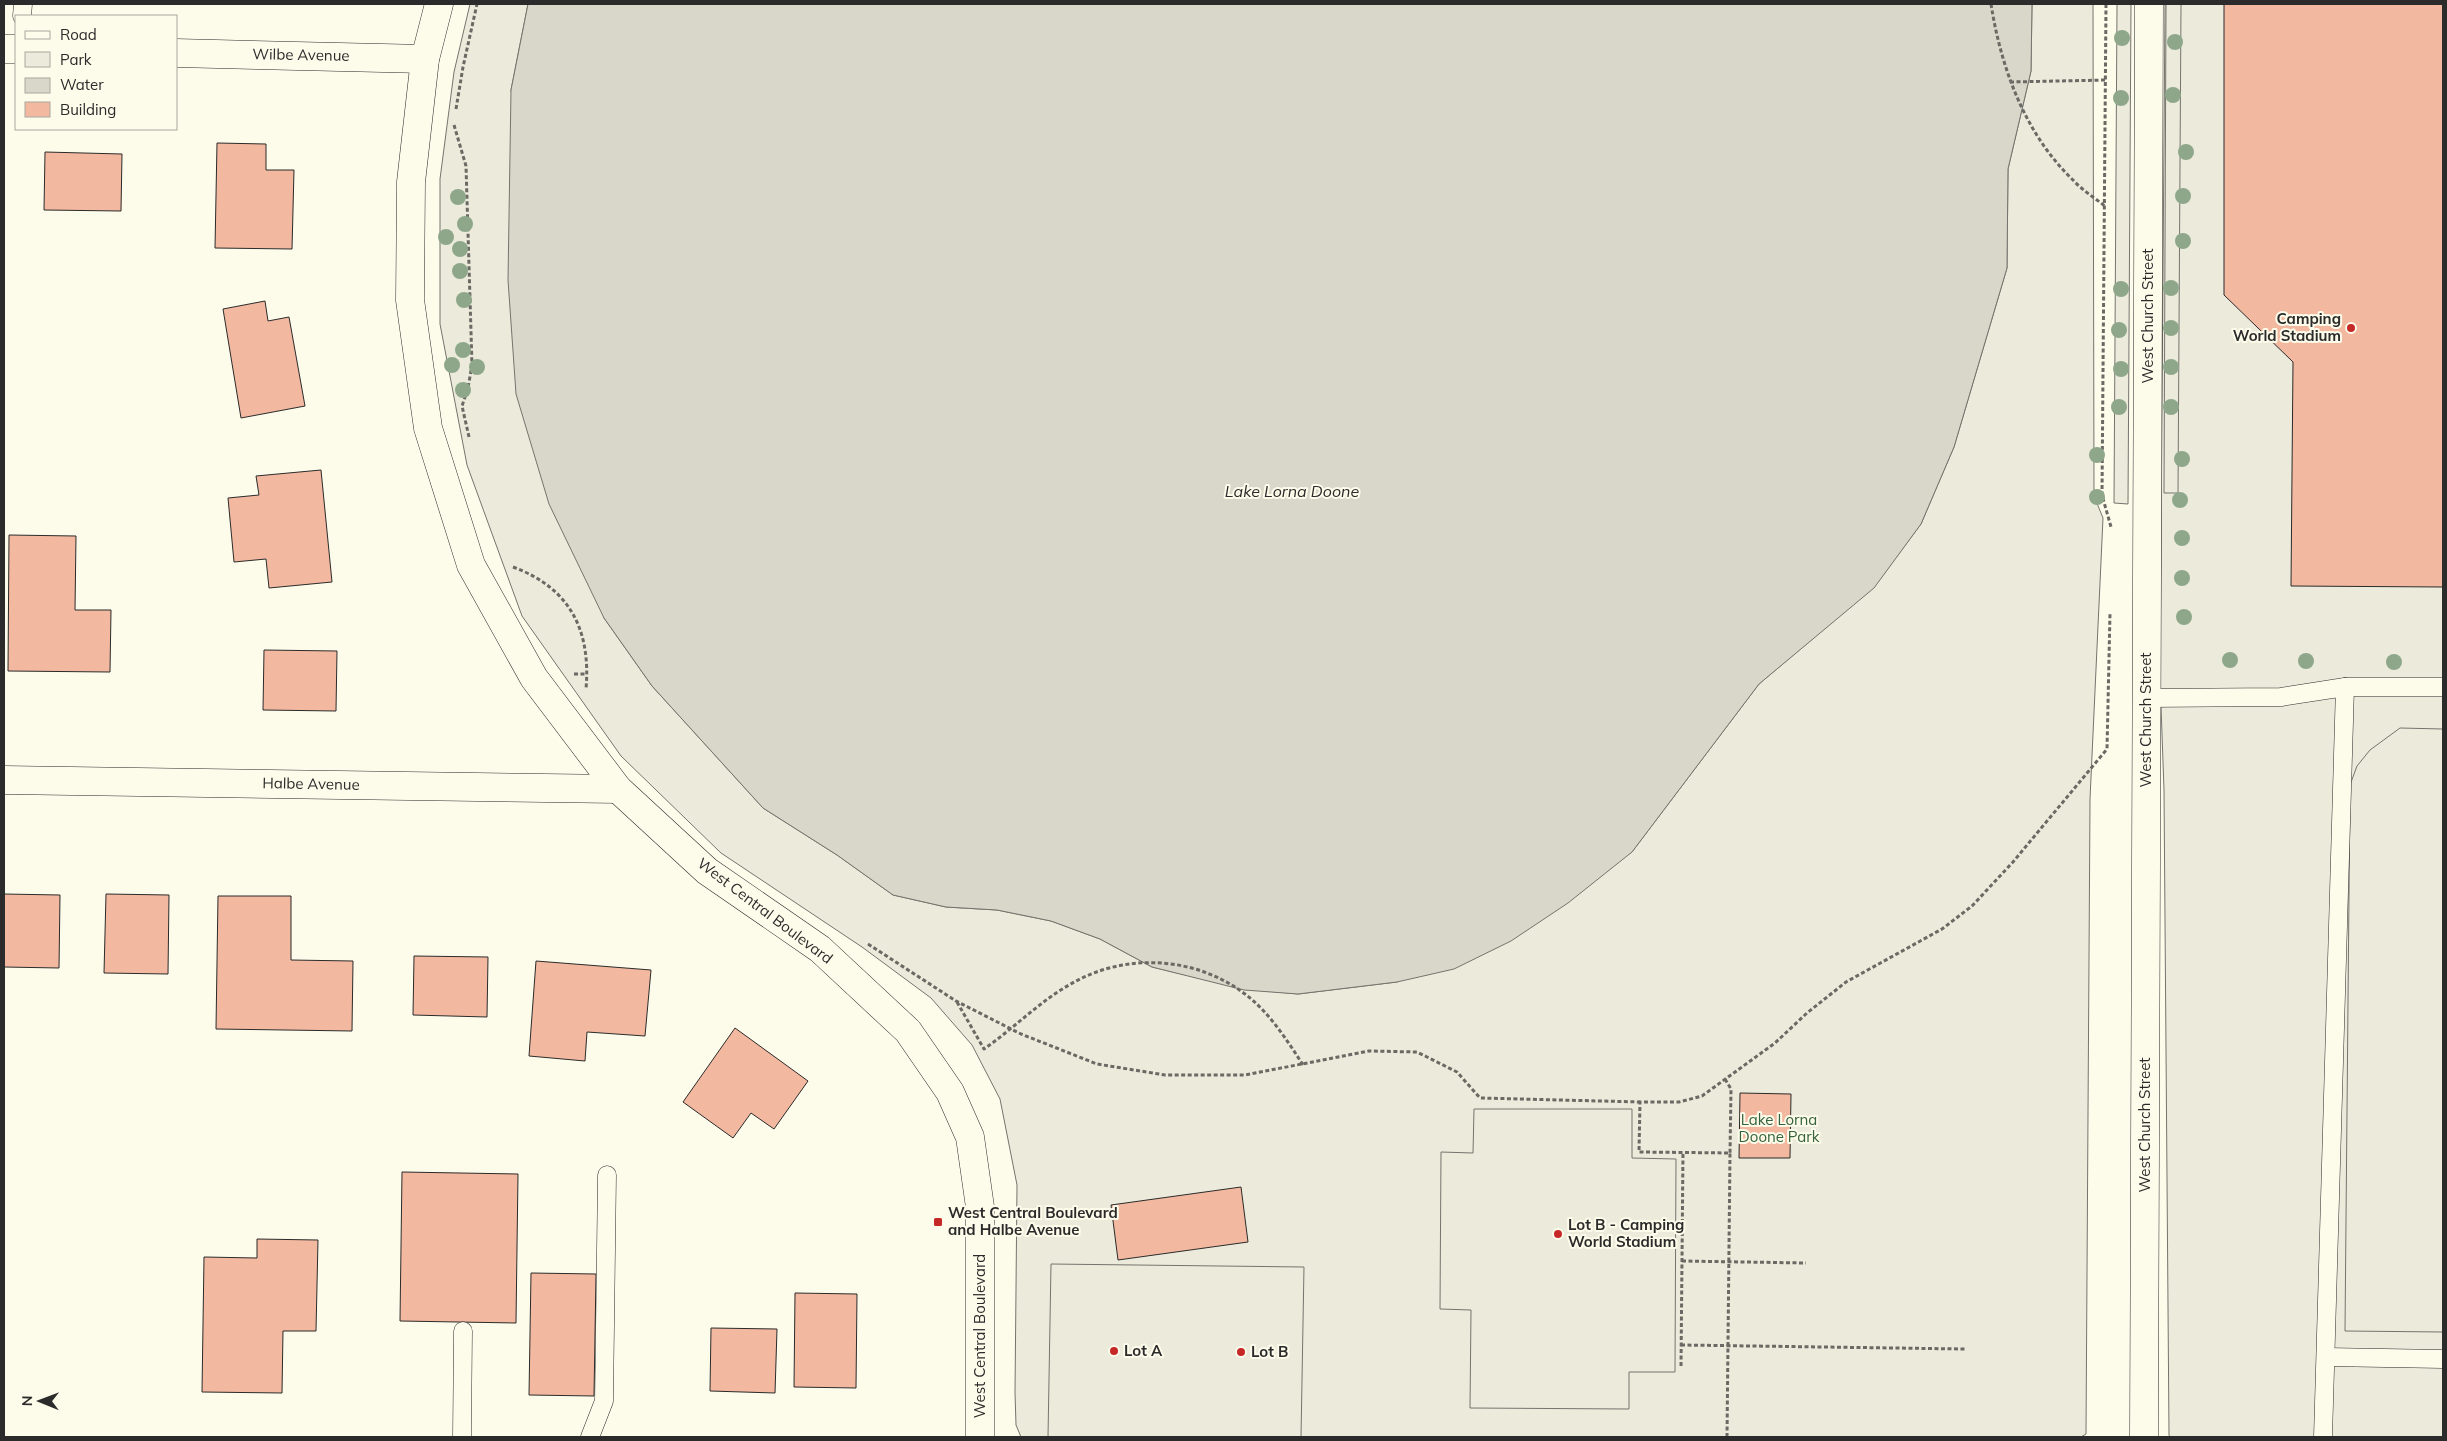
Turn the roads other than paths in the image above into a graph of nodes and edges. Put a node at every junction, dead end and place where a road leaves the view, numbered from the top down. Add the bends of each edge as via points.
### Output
1 (439, 4) edge
2 (2149, 4) edge
3 (178, 53) edge
4 (425, 58) junction
5 (2345, 686) junction
6 (2443, 687) edge
7 (2146, 698) junction
8 (4, 780) edge
9 (618, 788) junction
10 (607, 1175) dead end
11 (463, 1331) dead end
12 (2326, 1357) junction
13 (2443, 1359) edge
14 (462, 1437) edge
15 (590, 1437) edge
16 (980, 1437) edge
17 (2144, 1437) edge
18 (2323, 1437) edge

1 - 4 street, West Central Boulevard
2 - 7 street, West Church Street
3 - 4 street, Wilbe Avenue
4 - 9 street, West Central Boulevard via 411,182 410,300 428,428 471,565 534,678
5 - 6 lane
5 - 7 lane via 2280,697
5 - 12 lane
7 - 17 street, West Church Street
8 - 9 street, Halbe Avenue
9 - 16 street, West Central Boulevard via 707,871 820,949 908,1031 950,1092 970,1137 980,1207
10 - 15 lane via 604,1401
11 - 14 lane
12 - 13 lane
12 - 18 lane

